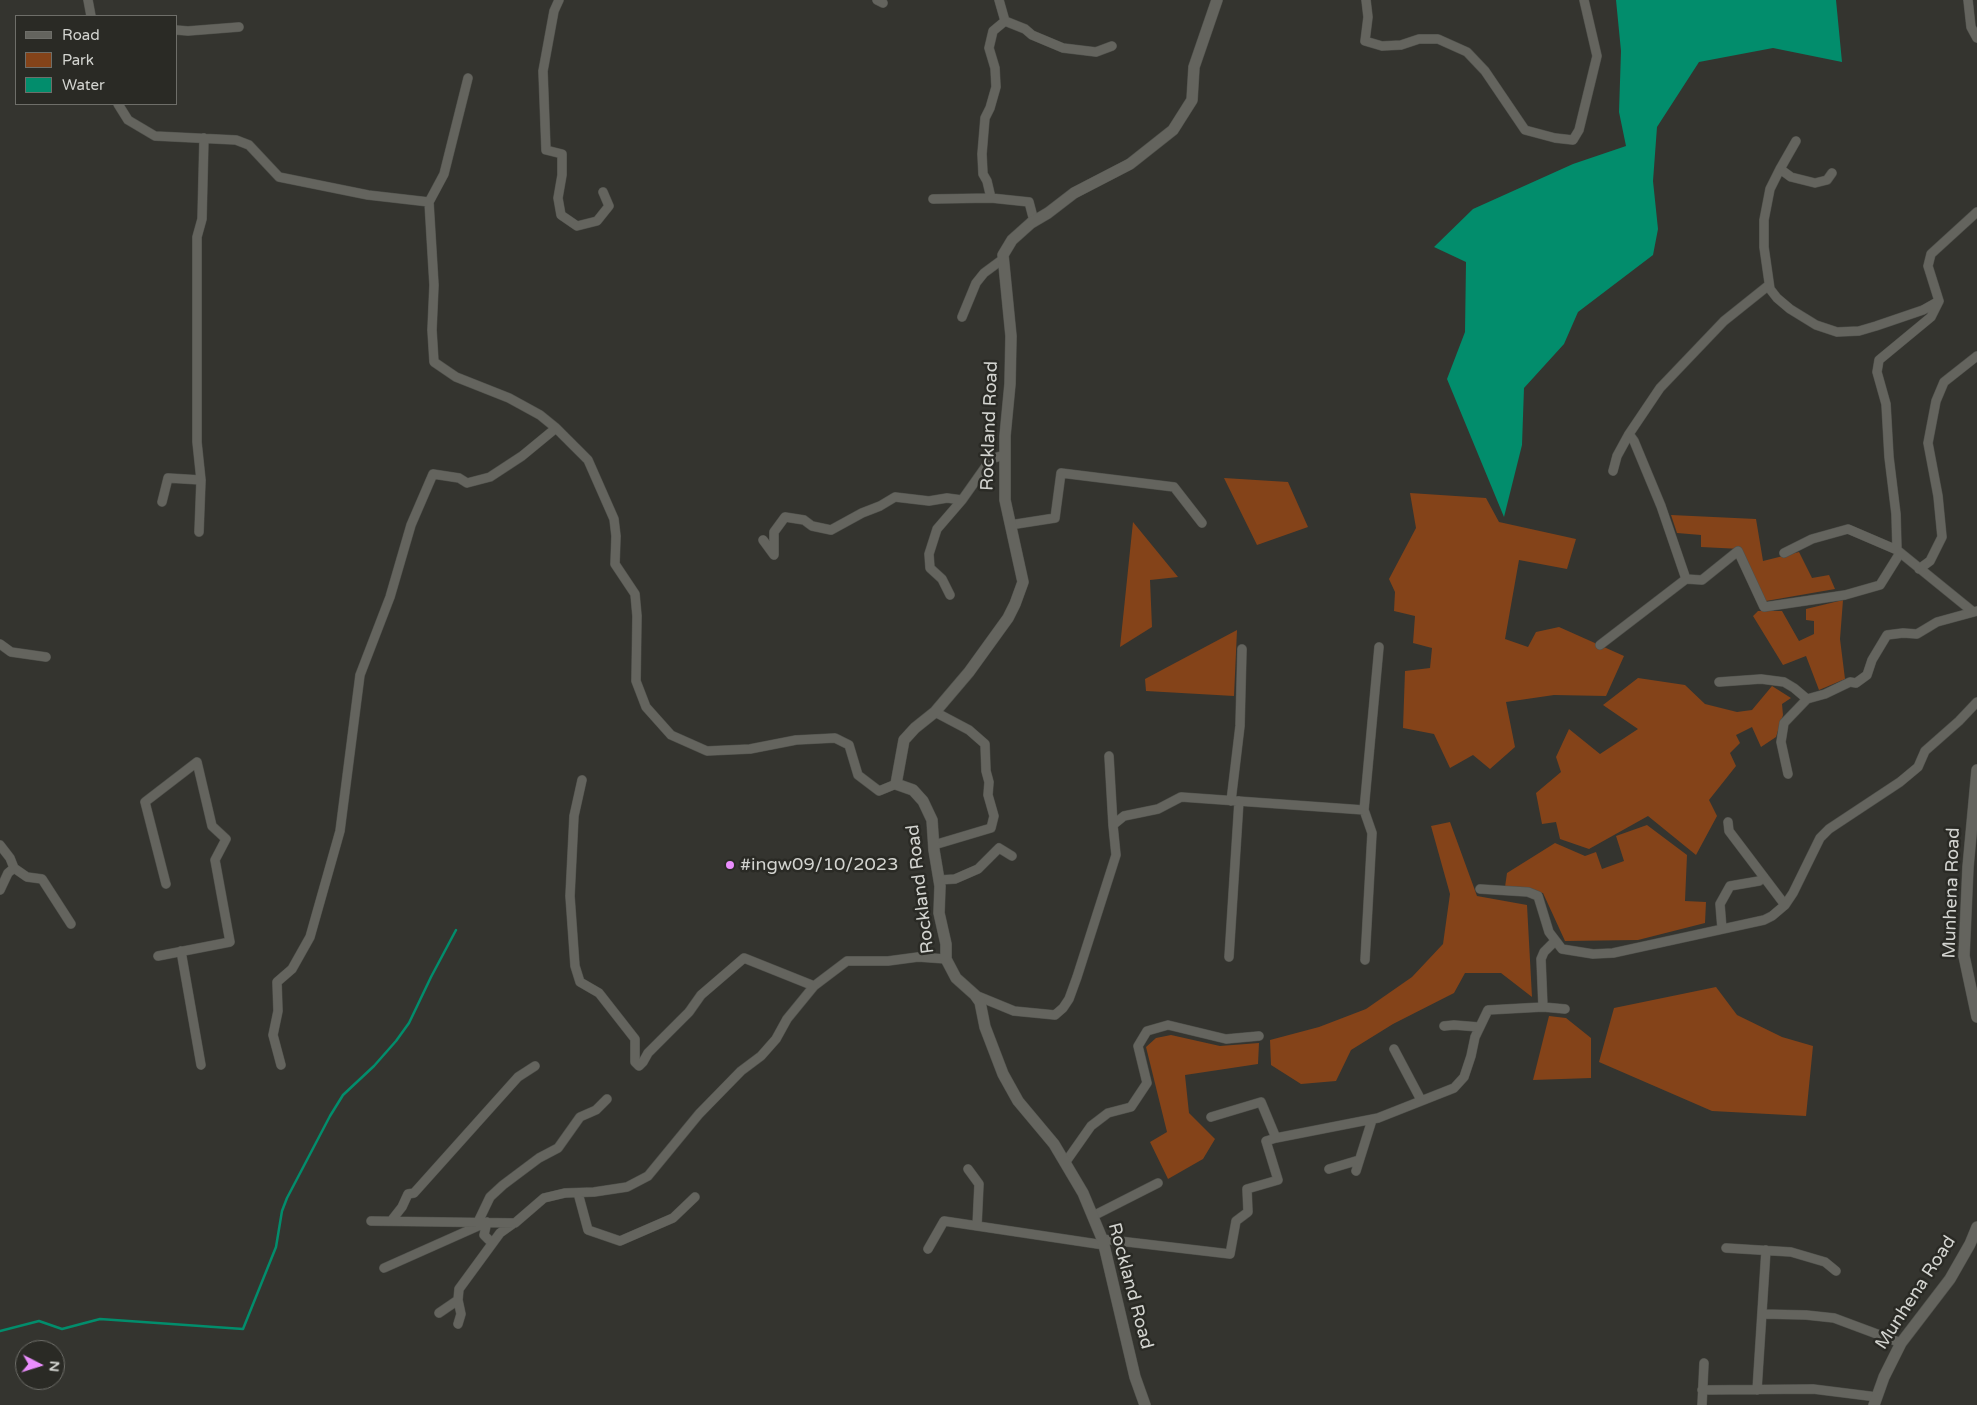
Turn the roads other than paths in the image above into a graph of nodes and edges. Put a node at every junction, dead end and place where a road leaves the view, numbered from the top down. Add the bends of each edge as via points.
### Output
1 (88, 0) edge
2 (559, 0) edge
3 (999, 0) edge
4 (1217, 0) edge
5 (1366, 0) edge
6 (1584, 0) edge
7 (1968, 0) edge
8 (90, 15) edge
9 (1005, 21) junction
10 (239, 27) dead end
11 (178, 30) edge
12 (1977, 38) edge
13 (1112, 46) dead end
14 (468, 78) dead end
15 (119, 105) edge
16 (204, 138) junction
17 (1796, 141) dead end
18 (1780, 169) junction
19 (1832, 173) dead end
20 (603, 192) dead end
21 (991, 198) junction
22 (933, 199) dead end
23 (429, 202) junction
24 (1977, 212) edge
25 (1034, 221) junction
26 (1003, 259) junction
27 (1769, 284) junction
28 (1939, 301) junction
29 (962, 317) dead end
30 (1977, 356) edge
31 (556, 428) junction
32 (1629, 434) junction
33 (1004, 455) junction
34 (1613, 471) dead end
35 (201, 480) junction
36 (962, 500) junction
37 (162, 502) dead end
38 (1202, 523) dead end
39 (1010, 526) junction
40 (199, 532) dead end
41 (763, 540) dead end
42 (1898, 552) junction
43 (1784, 553) dead end
44 (1919, 569) junction
45 (1686, 580) junction
46 (950, 595) dead end
47 (1974, 611) edge
48 (0, 644) edge
49 (1600, 645) dead end
50 (1242, 650) dead end
51 (46, 657) dead end
52 (1719, 682) dead end
53 (1806, 699) junction
54 (1977, 702) edge
55 (935, 712) junction
56 (1109, 756) dead end
57 (1977, 770) edge
58 (1788, 774) dead end
59 (582, 780) dead end
60 (896, 784) junction
61 (1235, 801) junction
62 (1364, 810) junction
63 (1728, 822) dead end
64 (1113, 825) junction
65 (0, 845) edge
66 (934, 845) junction
67 (1012, 856) dead end
68 (14, 868) junction
69 (1764, 877) junction
70 (939, 880) junction
71 (1972, 882) edge
72 (166, 884) dead end
73 (1480, 889) dead end
74 (0, 890) edge
75 (1784, 905) junction
76 (71, 924) dead end
77 (1722, 929) junction
78 (1556, 940) junction
79 (181, 951) junction
80 (158, 956) dead end
81 (1229, 957) dead end
82 (946, 959) junction
83 (1365, 960) dead end
84 (814, 986) junction
85 (975, 995) junction
86 (1542, 1007) junction
87 (1565, 1009) dead end
88 (1977, 1017) edge
89 (1444, 1026) dead end
90 (1479, 1027) junction
91 (1258, 1036) dead end
92 (1394, 1049) dead end
93 (201, 1065) dead end
94 (281, 1065) dead end
95 (535, 1066) dead end
96 (607, 1099) dead end
97 (1421, 1100) junction
98 (1212, 1117) dead end
99 (1372, 1120) junction
100 (1276, 1138) junction
101 (1359, 1160) junction
102 (1065, 1163) junction
103 (968, 1169) dead end
104 (1329, 1169) dead end
105 (1356, 1171) dead end
106 (1158, 1183) dead end
107 (578, 1193) junction
108 (695, 1197) dead end
109 (1092, 1216) junction
110 (371, 1221) dead end
111 (391, 1221) junction
112 (483, 1222) junction
113 (514, 1223) junction
114 (977, 1226) junction
115 (1977, 1227) edge
116 (1103, 1242) junction
117 (492, 1243) junction
118 (1726, 1248) dead end
119 (928, 1249) dead end
120 (1766, 1250) junction
121 (384, 1268) dead end
122 (1836, 1271) dead end
123 (458, 1300) junction
124 (439, 1313) dead end
125 (1762, 1314) junction
126 (458, 1324) dead end
127 (1902, 1343) junction
128 (1704, 1363) dead end
129 (1702, 1390) junction
130 (1757, 1390) junction
131 (1875, 1401) edge
132 (1145, 1405) edge
133 (1702, 1405) edge

1 - 8 street
2 - 20 street via 554,10 543,72 546,150 562,154 558,198 560,215 577,226 597,221 609,206
3 - 9 street
4 - 25 street via 1194,67 1192,100 1173,130 1130,164 1074,194
5 - 6 street via 1365,41 1382,46 1438,39 1467,52 1485,71 1525,130 1573,140 1580,130 1597,56
7 - 12 street
9 - 13 street via 1063,48 1096,52
9 - 21 street via 993,31 988,48 996,77 985,118 982,174
10 - 11 street
14 - 23 street via 444,174
15 - 16 street via 128,120 155,136
16 - 23 street via 236,140 249,145 279,176 368,195
16 - 35 street via 202,219 196,237 197,442
17 - 18 street
18 - 19 street via 1791,177 1815,184 1827,180
18 - 27 street via 1770,189 1764,220
21 - 22 street
21 - 25 street via 1028,202
23 - 31 street via 434,362 456,377 509,398
24 - 28 street via 1932,254 1928,266
25 - 26 street via 1012,240
26 - 29 street via 976,283
26 - 33 street, Rockland Road via 1011,336
27 - 28 street via 1777,298 1790,309 1816,325 1837,332 1876,326
27 - 32 street via 1724,321 1660,388
28 - 42 street via 1931,317 1879,360 1877,372 1886,404
30 - 44 street via 1944,382 1936,401 1928,443 1942,537 1930,561
31 - 60 street via 588,460 609,503 616,536 615,564 635,594 636,681 646,707 671,735 707,751 834,738 849,745 858,775 879,791
31 - 94 street via 490,477 467,483 459,478 433,474 411,525 390,597 360,675 340,831 310,937 292,969 278,982 278,1011 273,1035
32 - 34 street
32 - 45 street via 1661,506
33 - 36 street via 990,459
33 - 39 street, Rockland Road via 1004,500
35 - 37 street via 168,478
35 - 40 street
36 - 41 street via 895,497 831,530 786,517 774,532 774,555
36 - 46 street via 937,529 929,554 930,568 942,579
38 - 39 street via 1174,487 1061,473 1055,518
39 - 55 street, Rockland Road via 1023,582 1015,604 969,672
42 - 43 street via 1848,529 1812,539
42 - 44 street
42 - 45 street via 1880,585 1845,595 1764,607 1738,551 1702,580
44 - 47 street
45 - 49 street
47 - 53 street via 1937,622 1917,634 1887,635 1867,675 1856,683 1850,682 1826,694
48 - 51 street via 11,652
50 - 61 street
52 - 53 street via 1761,679 1784,682
53 - 58 street via 1784,722 1781,742
54 - 75 street via 1925,751 1918,767 1820,838
55 - 60 street, Rockland Road via 904,740
55 - 66 street via 968,730 985,744 986,771 990,782 988,795 994,816 992,828
56 - 64 street
57 - 71 street, Munhena Road
59 - 84 street via 574,816 570,896 575,966 580,982 599,993 635,1039 635,1062 638,1066 701,996 744,958
60 - 66 street, Rockland Road via 913,790 923,801 932,820
61 - 62 street
61 - 64 street via 1181,797 1158,809 1124,816
61 - 81 street
62 - 62 street via 1365,801 1379,647 1370,753
62 - 83 street via 1372,833
63 - 69 street via 1729,831
64 - 85 street via 1116,855 1077,977 1063,1008 1055,1015 1014,1010
65 - 68 street
66 - 70 street, Rockland Road
67 - 70 street via 999,848 978,869 955,879
68 - 74 street
68 - 76 street via 27,877 42,879
69 - 75 street
69 - 77 street via 1759,881 1730,886 1720,904
70 - 82 street, Rockland Road via 939,912
71 - 88 street, Munhena Road via 1964,956
72 - 79 street via 145,802 197,762 212,826 226,839 215,860 230,942
73 - 78 street via 1528,892 1538,896 1549,932
75 - 77 street via 1764,920
77 - 78 street via 1613,954 1570,951 1562,949
78 - 86 street via 1541,959
79 - 80 street
79 - 93 street
82 - 84 street via 918,957 847,961
82 - 85 street, Rockland Road via 956,978
84 - 107 street via 787,1019 776,1039 699,1114 648,1176 627,1187
85 - 102 street, Rockland Road via 1003,1074 1018,1101 1054,1144
86 - 87 street
86 - 90 street via 1488,1010
89 - 90 street
90 - 97 street via 1464,1077 1454,1088
91 - 102 street via 1226,1039 1168,1025 1147,1031 1138,1046 1147,1084 1131,1107 1108,1113 1091,1126
92 - 97 street
95 - 111 street via 518,1078 414,1193 408,1194
96 - 112 street via 596,1110 580,1117 558,1148 539,1158 490,1197
97 - 99 street
98 - 100 street via 1261,1102
99 - 100 street
99 - 101 street
100 - 116 street via 1266,1141 1278,1180 1246,1189 1248,1212 1236,1220 1230,1254
101 - 104 street
101 - 105 street
102 - 109 street, Rockland Road
103 - 114 street via 979,1184
106 - 109 street
107 - 108 street via 588,1230 620,1241 673,1218
107 - 113 street via 544,1198
109 - 116 street, Rockland Road
110 - 111 street
111 - 112 street
112 - 113 street
112 - 117 street via 484,1235
112 - 121 street
113 - 117 street
114 - 116 street
114 - 119 street via 944,1221
115 - 127 street, Munhena Road via 1950,1279
116 - 132 street, Rockland Road via 1135,1377
117 - 123 street via 462,1284
118 - 120 street
120 - 122 street via 1808,1256 1825,1262
120 - 125 street
123 - 124 street
123 - 126 street via 461,1314
125 - 127 street via 1834,1318
125 - 130 street
127 - 131 street, Munhena Road
128 - 129 street
129 - 130 street
129 - 133 street
130 - 131 street via 1813,1389

